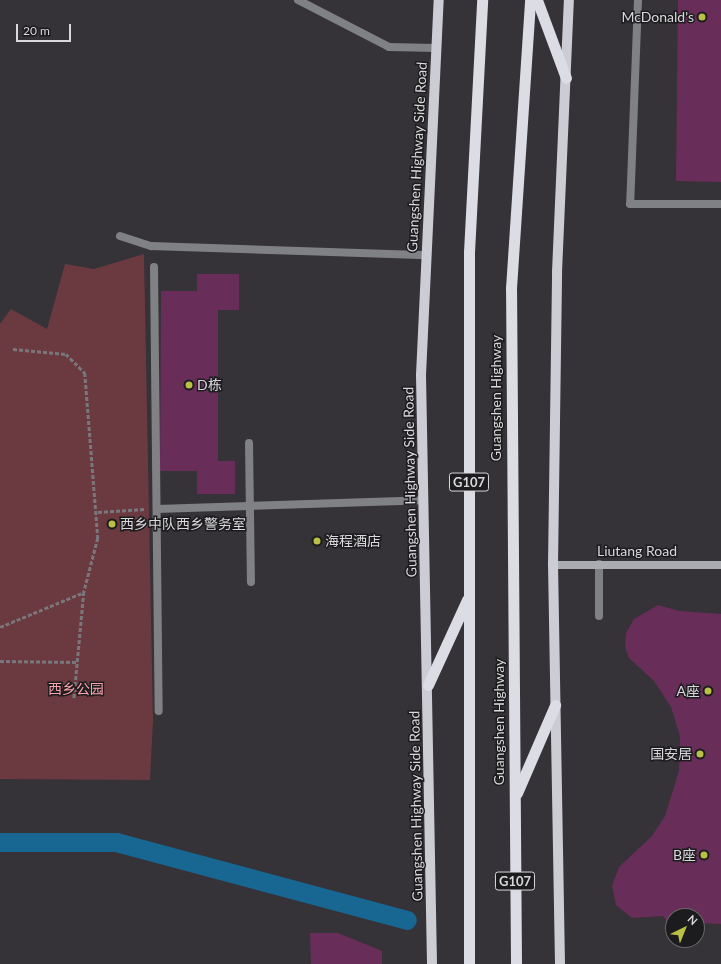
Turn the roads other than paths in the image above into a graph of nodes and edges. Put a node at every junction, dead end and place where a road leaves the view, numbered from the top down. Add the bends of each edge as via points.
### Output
1 (298, 0) edge
2 (439, 0) edge
3 (482, 0) edge
4 (530, 0) edge
5 (537, 0) edge
6 (569, 0) edge
7 (638, 0) edge
8 (436, 48) junction
9 (566, 78) junction
10 (721, 204) edge
11 (120, 236) dead end
12 (427, 255) junction
13 (154, 267) dead end
14 (249, 443) dead end
15 (424, 500) junction
16 (250, 507) junction
17 (157, 509) junction
18 (599, 564) junction
19 (553, 565) junction
20 (721, 565) edge
21 (250, 582) dead end
22 (469, 596) junction
23 (599, 616) dead end
24 (428, 685) junction
25 (556, 705) junction
26 (160, 712) dead end
27 (515, 797) junction
28 (432, 964) edge
29 (469, 964) edge
30 (516, 964) edge
31 (560, 964) edge

1 - 8 street via 390,47
2 - 8 main road, Guangshen Highway Side Road
3 - 22 highway, Guangshen Highway / G107 via 469,252
4 - 27 highway, Guangshen Highway / G107 via 510,288
5 - 9 highway
6 - 9 main road
7 - 10 street via 630,204
8 - 12 main road, Guangshen Highway Side Road
9 - 19 main road via 557,272
11 - 12 street via 151,246
12 - 15 main road, Guangshen Highway Side Road via 421,375
13 - 17 street
14 - 16 street
15 - 16 street
15 - 24 main road, Guangshen Highway Side Road
16 - 17 street
16 - 21 street
17 - 26 street
18 - 19 main road, Liutang Road
18 - 20 main road, Liutang Road
18 - 23 street
19 - 25 main road
22 - 24 highway
22 - 29 highway, Guangshen Highway / G107
24 - 28 main road, Guangshen Highway Side Road
25 - 27 highway
25 - 31 main road
27 - 30 highway, Guangshen Highway / G107

